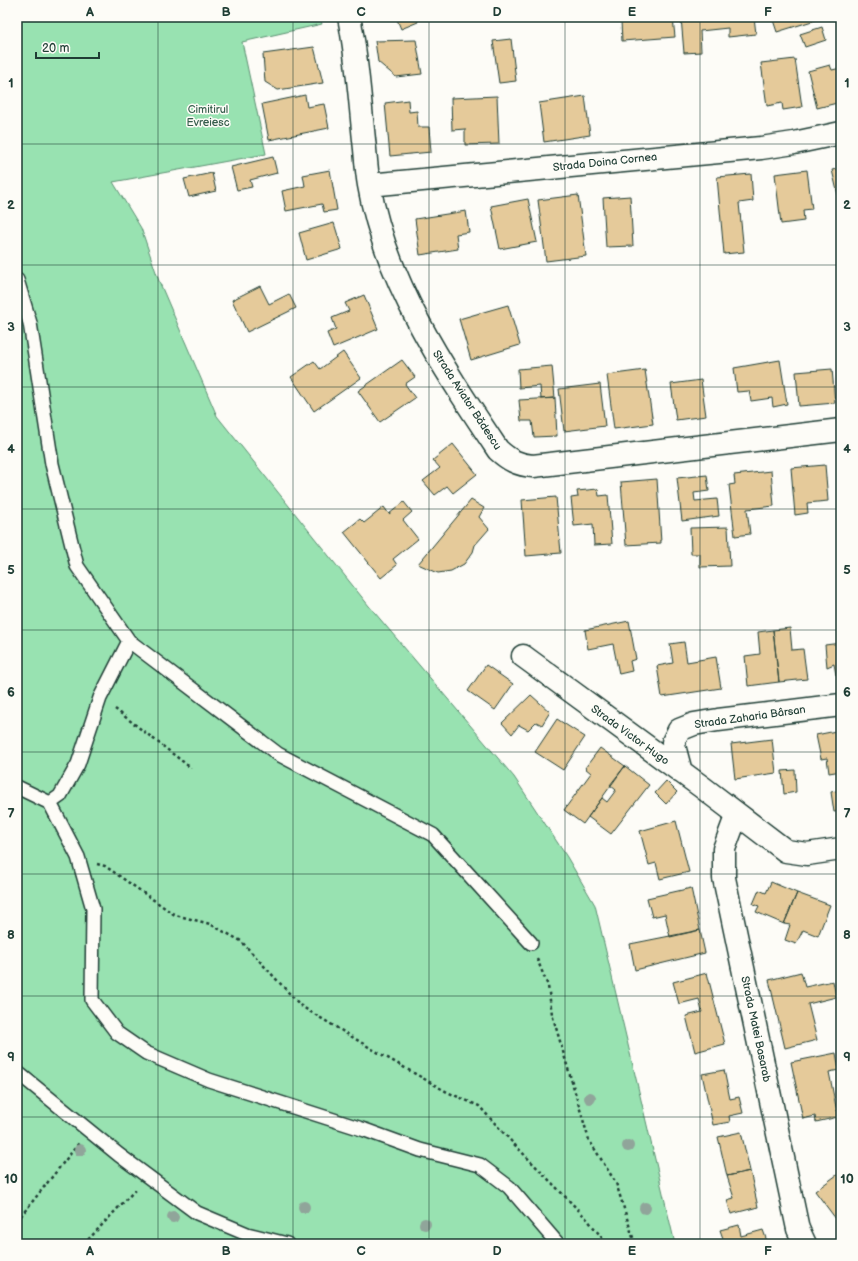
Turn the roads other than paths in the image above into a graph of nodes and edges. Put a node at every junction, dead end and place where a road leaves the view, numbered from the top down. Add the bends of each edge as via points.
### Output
1 (349, 17) edge
2 (841, 133) edge
3 (369, 185) junction
4 (17, 280) edge
5 (841, 430) edge
6 (128, 642) junction
7 (523, 656) dead end
8 (841, 705) edge
9 (681, 772) junction
10 (17, 787) edge
11 (50, 803) junction
12 (737, 814) junction
13 (841, 849) edge
14 (531, 943) road end
15 (17, 1072) edge
16 (287, 1244) edge
17 (558, 1244) edge
18 (805, 1244) edge

1 - 3 street, Strada Aviator Bădescu via 355,44
2 - 3 street, Strada Doina Cornea via 762,148
3 - 5 street, Strada Aviator Bădescu via 388,255 413,310 431,344 498,450 514,462 533,466
4 - 6 lane via 30,323 52,464 77,566
6 - 11 lane via 100,698 78,764 60,796
6 - 14 lane via 278,754 433,835
7 - 9 street, Strada Victor Hugo
8 - 9 street, Strada Zaharia Bârsan via 718,720 694,724 679,730 673,742
9 - 12 street, Strada Victor Hugo
10 - 11 lane
11 - 17 lane via 78,857 92,909 92,1000 118,1033 146,1052 209,1080 420,1150 480,1166 509,1187
12 - 13 street, Strada Victor Hugo via 786,851 807,854
12 - 18 street, Strada Matei Basarab via 724,849 724,878 798,1229
15 - 16 lane via 89,1132 196,1213 247,1234

